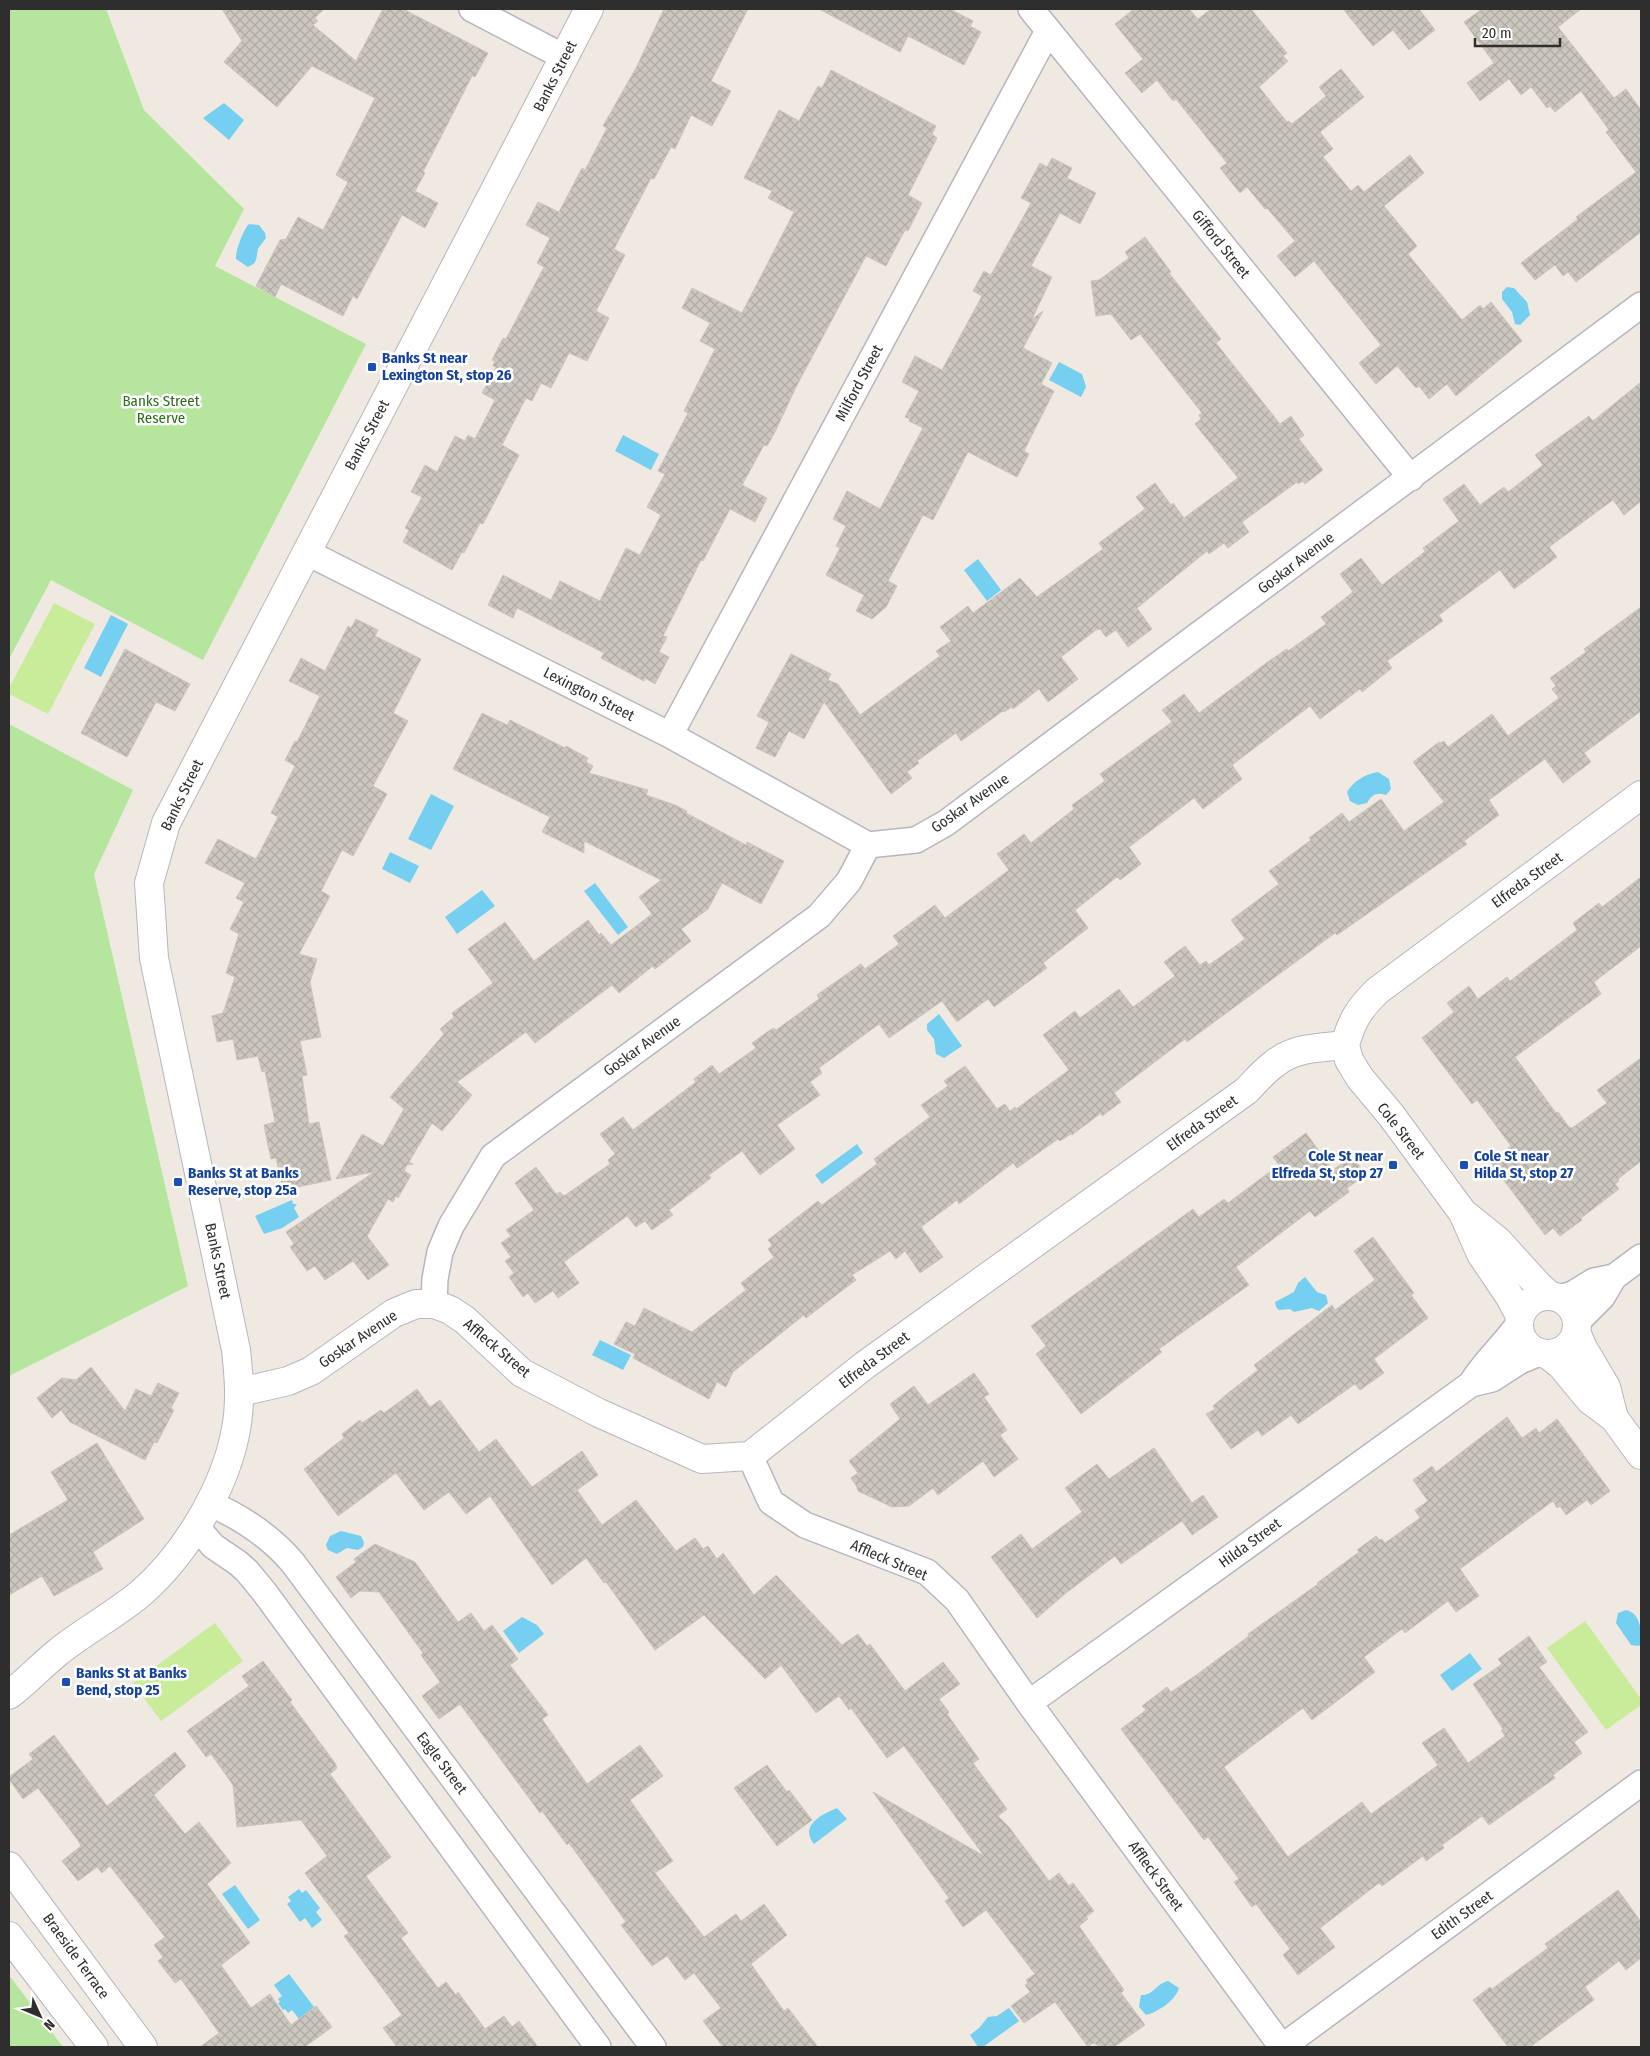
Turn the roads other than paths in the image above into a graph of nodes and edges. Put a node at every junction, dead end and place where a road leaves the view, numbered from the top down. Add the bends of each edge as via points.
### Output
1 (472, 9) edge
2 (589, 9) edge
3 (1041, 16) edge
4 (564, 57) junction
5 (1641, 305) edge
6 (1411, 478) junction
7 (306, 552) junction
8 (670, 735) junction
9 (1641, 795) edge
10 (868, 845) junction
11 (1345, 1045) junction
12 (1464, 1213) junction
13 (1641, 1257) edge
14 (1614, 1277) junction
15 (1554, 1297) junction
16 (434, 1304) junction
17 (1519, 1321) junction
18 (1577, 1327) junction
19 (1543, 1354) junction
20 (1471, 1384) junction
21 (240, 1392) junction
22 (1614, 1418) junction
23 (1641, 1455) edge
24 (750, 1456) junction
25 (203, 1515) junction
26 (302, 1575) junction
27 (269, 1598) junction
28 (57, 1653) junction
29 (9, 1672) edge
30 (9, 1695) edge
31 (1028, 1703) junction
32 (1641, 1783) edge
33 (9, 1866) edge
34 (9, 1936) edge
35 (94, 2047) edge
36 (143, 2047) edge
37 (598, 2047) edge
38 (653, 2047) edge
39 (1282, 2047) edge

1 - 4 street
2 - 4 street, Banks Street
3 - 6 street, Gifford Street
3 - 8 street, Milford Street
4 - 7 street, Banks Street
5 - 6 street, Goskar Avenue
6 - 10 street, Goskar Avenue via 946,823 916,840
7 - 8 street, Lexington Street
7 - 21 street, Banks Street via 166,823 149,884 154,958 236,1350
8 - 10 street, Lexington Street
9 - 11 street, Elfreda Street via 1377,990 1359,1009 1350,1025
10 - 16 street, Goskar Avenue via 849,881 819,916 493,1156 450,1226 440,1252
11 - 12 street, Cole Street via 1349,1060 1360,1078
11 - 24 street, Elfreda Street via 1298,1051 1274,1063 1246,1091 865,1365
12 - 15 street, Cole Street via 1498,1241 1538,1285
12 - 17 street, Cole Street via 1481,1254 1510,1297
13 - 14 street
14 - 15 street via 1594,1281 1573,1294
14 - 18 street
15 - 17 street via 1530,1301
15 - 18 street via 1568,1303
16 - 21 street, Goskar Avenue via 416,1304 394,1312 311,1371 288,1381
16 - 24 street, Affleck Street via 465,1320 522,1373 599,1414 702,1458
17 - 19 street via 1524,1342
17 - 20 street, Hilda Street
18 - 19 street via 1565,1349
18 - 22 street via 1583,1348 1606,1387
19 - 20 street, Hilda Street via 1520,1361 1492,1379
19 - 22 street via 1561,1365 1590,1400
20 - 31 street, Hilda Street
21 - 25 street, Banks Street via 233,1444 225,1472
22 - 23 street
24 - 31 street, Affleck Street via 771,1502 805,1525 927,1572 957,1600
25 - 26 street, Eagle Street via 232,1513 266,1536
25 - 27 street via 213,1546 238,1562
25 - 28 street, Banks Street via 165,1570 140,1594
26 - 27 street via 293,1569 279,1572 268,1584
26 - 38 street, Eagle Street
27 - 37 street
28 - 29 street, Banks Street
28 - 30 street, Banks Street
31 - 39 street, Affleck Street
32 - 39 street, Edith Street
33 - 36 street, Braeside Terrace
34 - 35 street

